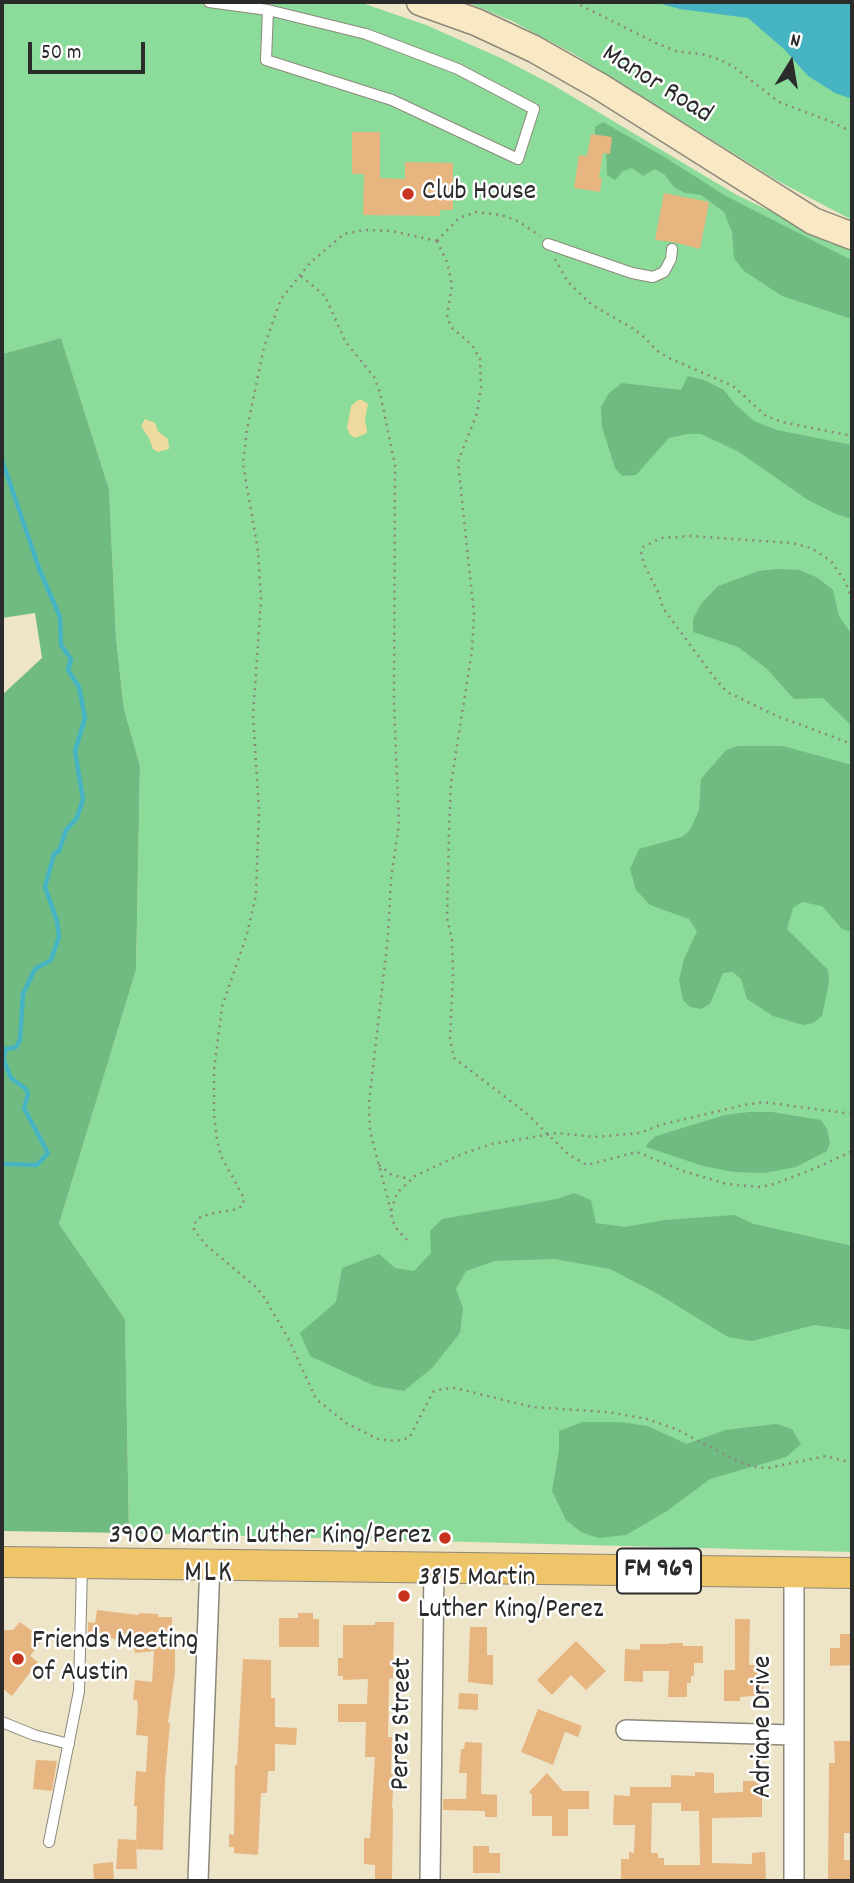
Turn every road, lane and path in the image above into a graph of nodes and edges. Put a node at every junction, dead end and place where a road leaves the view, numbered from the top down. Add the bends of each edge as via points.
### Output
1 (209, 2) edge
2 (420, 2) edge
3 (574, 2) edge
4 (268, 10) junction
5 (852, 132) edge
6 (852, 236) edge
7 (438, 241) junction
8 (548, 244) junction
9 (672, 249) dead end
10 (301, 276) junction
11 (852, 436) edge
12 (852, 600) edge
13 (852, 744) edge
14 (852, 1114) edge
15 (550, 1134) junction
16 (852, 1151) edge
17 (378, 1165) junction
18 (410, 1179) junction
19 (391, 1211) junction
20 (407, 1240) dead end
21 (852, 1463) edge
22 (2, 1562) edge
23 (82, 1562) junction
24 (210, 1564) junction
25 (434, 1568) junction
26 (794, 1573) junction
27 (852, 1573) edge
28 (2, 1722) edge
29 (626, 1730) dead end
30 (792, 1735) junction
31 (69, 1744) junction
32 (49, 1842) dead end
33 (198, 1881) edge
34 (430, 1881) edge
35 (794, 1881) edge

1 - 4 lane
2 - 6 main road, Manor Road via 534,49 813,220
3 - 5 path via 658,44 721,60 779,102
4 - 4 lane via 266,60 393,100 518,159 534,109 458,69 366,34
7 - 8 path via 459,218 476,212 518,221
7 - 10 path via 392,231 344,234
7 - 15 path via 452,285 447,317 480,359 481,387 477,413 458,462 474,614 452,784 447,918 453,975 450,1038 454,1058
8 - 9 lane via 653,277 664,272
8 - 11 path via 568,282 592,305 634,330 656,350 733,386 766,416
10 - 17 path via 325,296 345,341 374,377 395,465 394,705 399,824 369,1103
10 - 21 path via 281,299 269,327 243,449 261,600 253,716 259,810 256,895 220,1016 214,1115 221,1156 244,1198 238,1209 199,1218 194,1230 264,1297 316,1399 346,1423 378,1439 409,1438 433,1392 455,1388 532,1407 647,1419 756,1467 826,1456
12 - 13 path via 831,561 792,543 691,536 660,538 643,547 644,564 663,608 727,692
14 - 15 path via 763,1102 640,1133
15 - 16 path via 569,1155 587,1165 638,1152 683,1171 748,1187 774,1185
15 - 18 path via 492,1144
17 - 18 path via 392,1175
17 - 19 path
18 - 19 path via 397,1193
19 - 20 path via 396,1228
22 - 23 main road, FM 969
23 - 24 main road, FM 969
23 - 31 lane via 81,1676
24 - 25 main road, FM 969
24 - 33 street
25 - 26 main road, FM 969
25 - 34 street, Perez Street
26 - 27 main road, FM 969
26 - 30 street, Adriane Drive
28 - 31 lane
29 - 30 street
30 - 35 street, Adriane Drive
31 - 32 lane

